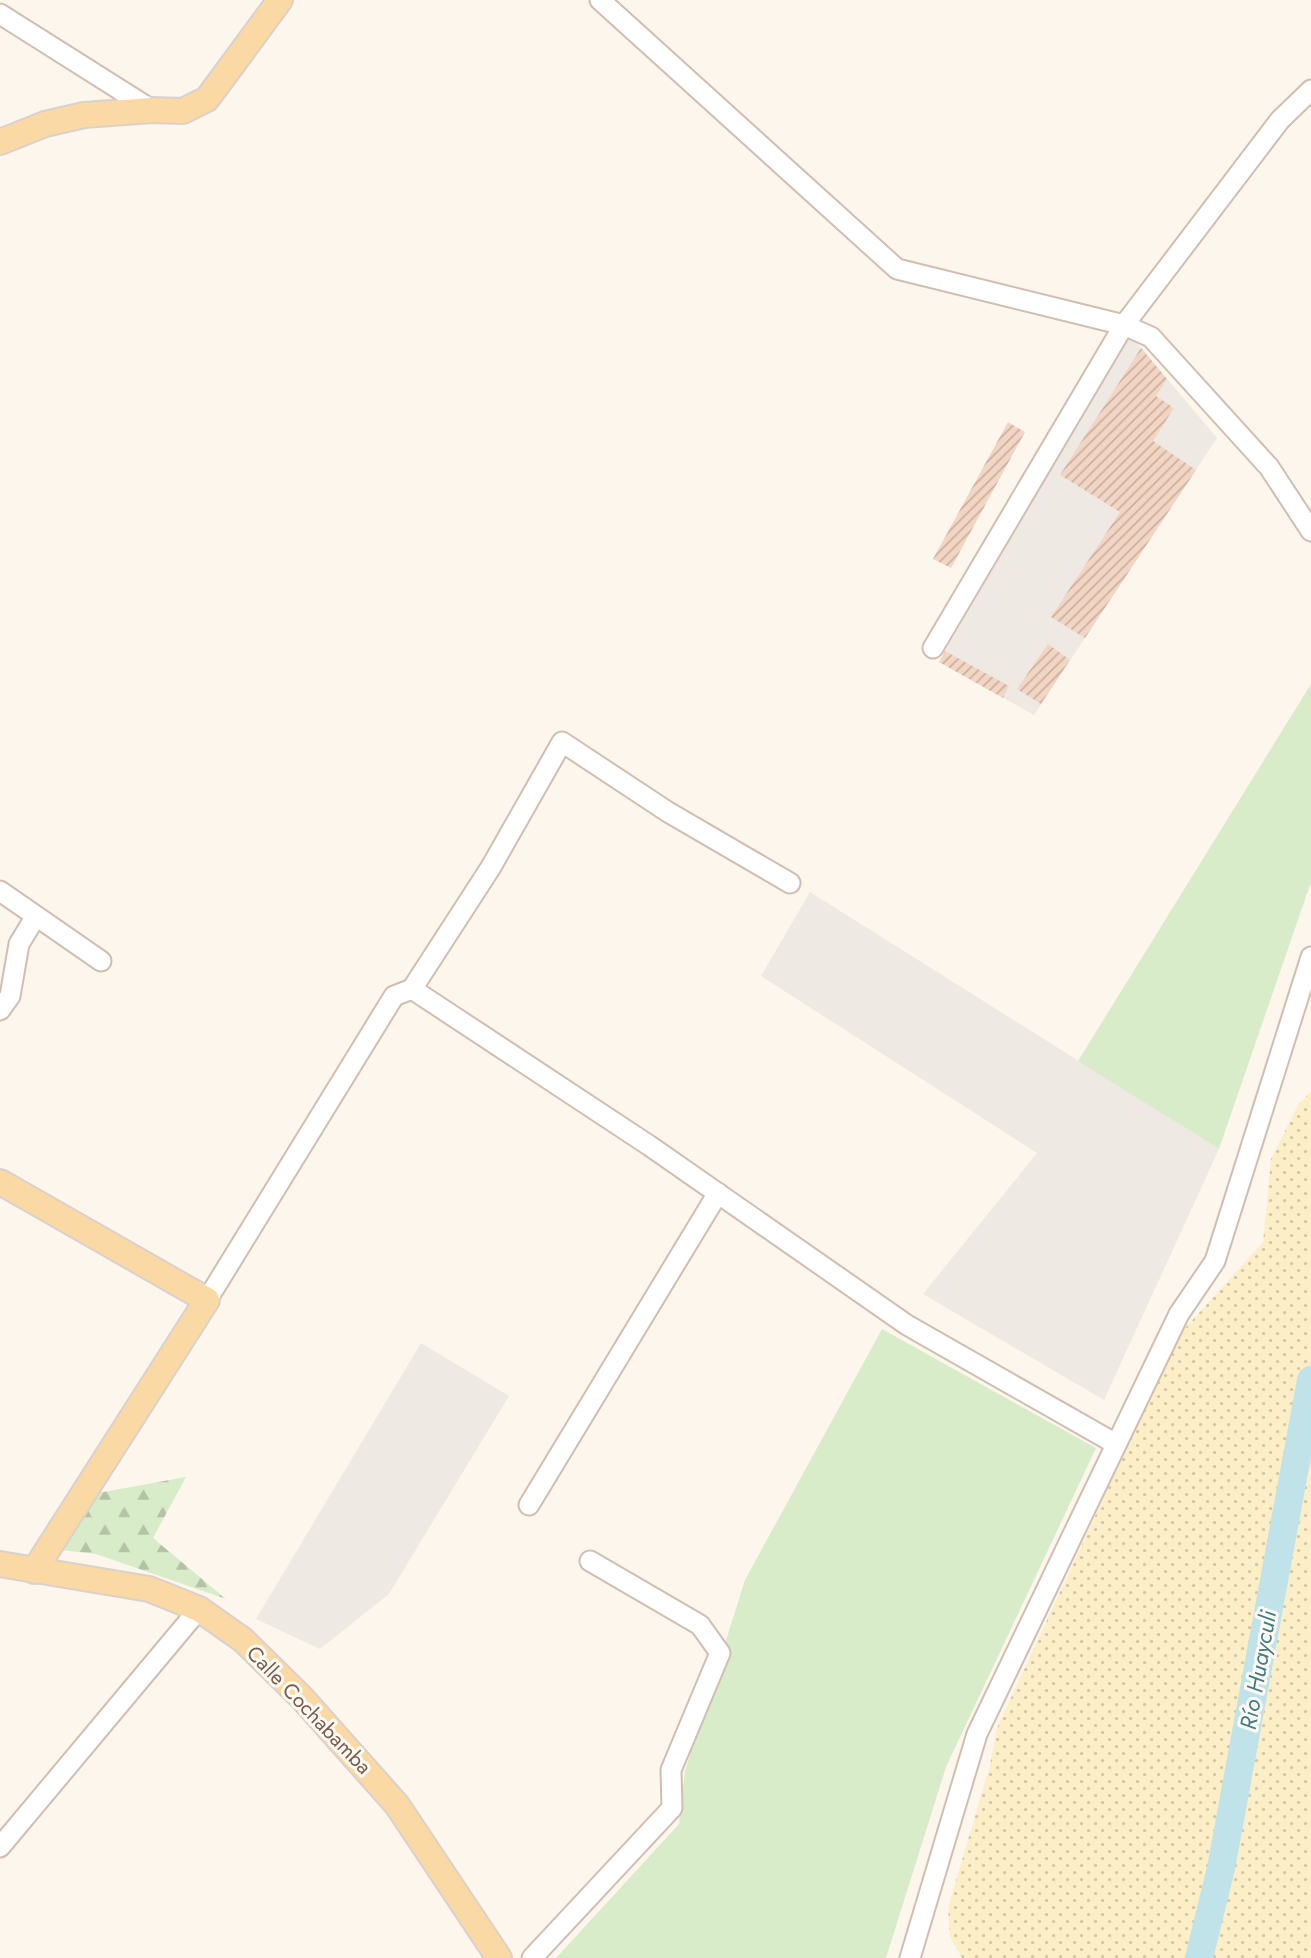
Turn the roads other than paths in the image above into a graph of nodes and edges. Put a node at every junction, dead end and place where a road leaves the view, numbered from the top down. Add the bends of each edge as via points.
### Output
1 (280, 0) edge
2 (600, 0) edge
3 (0, 14) edge
4 (1311, 90) edge
5 (152, 110) junction
6 (0, 142) edge
7 (1124, 325) junction
8 (1311, 531) edge
9 (933, 648) dead end
10 (790, 883) dead end
11 (0, 891) edge
12 (36, 916) junction
13 (1311, 957) edge
14 (101, 961) dead end
15 (412, 989) junction
16 (0, 1010) edge
17 (0, 1182) edge
18 (718, 1193) junction
19 (207, 1300) junction
20 (1116, 1444) junction
21 (528, 1505) dead end
22 (590, 1561) dead end
23 (0, 1564) edge
24 (34, 1571) junction
25 (199, 1609) junction
26 (0, 1847) edge
27 (499, 1958) edge
28 (532, 1958) edge
29 (910, 1958) edge

1 - 5 main road via 206,99 183,111
2 - 7 street via 897,269
3 - 5 street
4 - 7 street via 1280,120
5 - 6 main road via 84,115
7 - 8 street via 1151,337 1269,467
7 - 9 street
10 - 15 street via 668,812 562,742 491,867
11 - 12 street
12 - 14 street
12 - 16 street via 19,944 10,996
13 - 20 street via 1215,1261 1179,1314
15 - 18 street
15 - 19 street via 394,996
17 - 19 main road
18 - 20 street via 907,1325
18 - 21 street
19 - 24 main road
20 - 29 street via 977,1734
22 - 28 street via 700,1625 720,1653 671,1770 672,1808
23 - 24 main road, Calle Cochabamba
24 - 25 main road, Calle Cochabamba via 149,1589
25 - 26 street
25 - 27 main road, Calle Cochabamba via 243,1640 302,1698 397,1804

